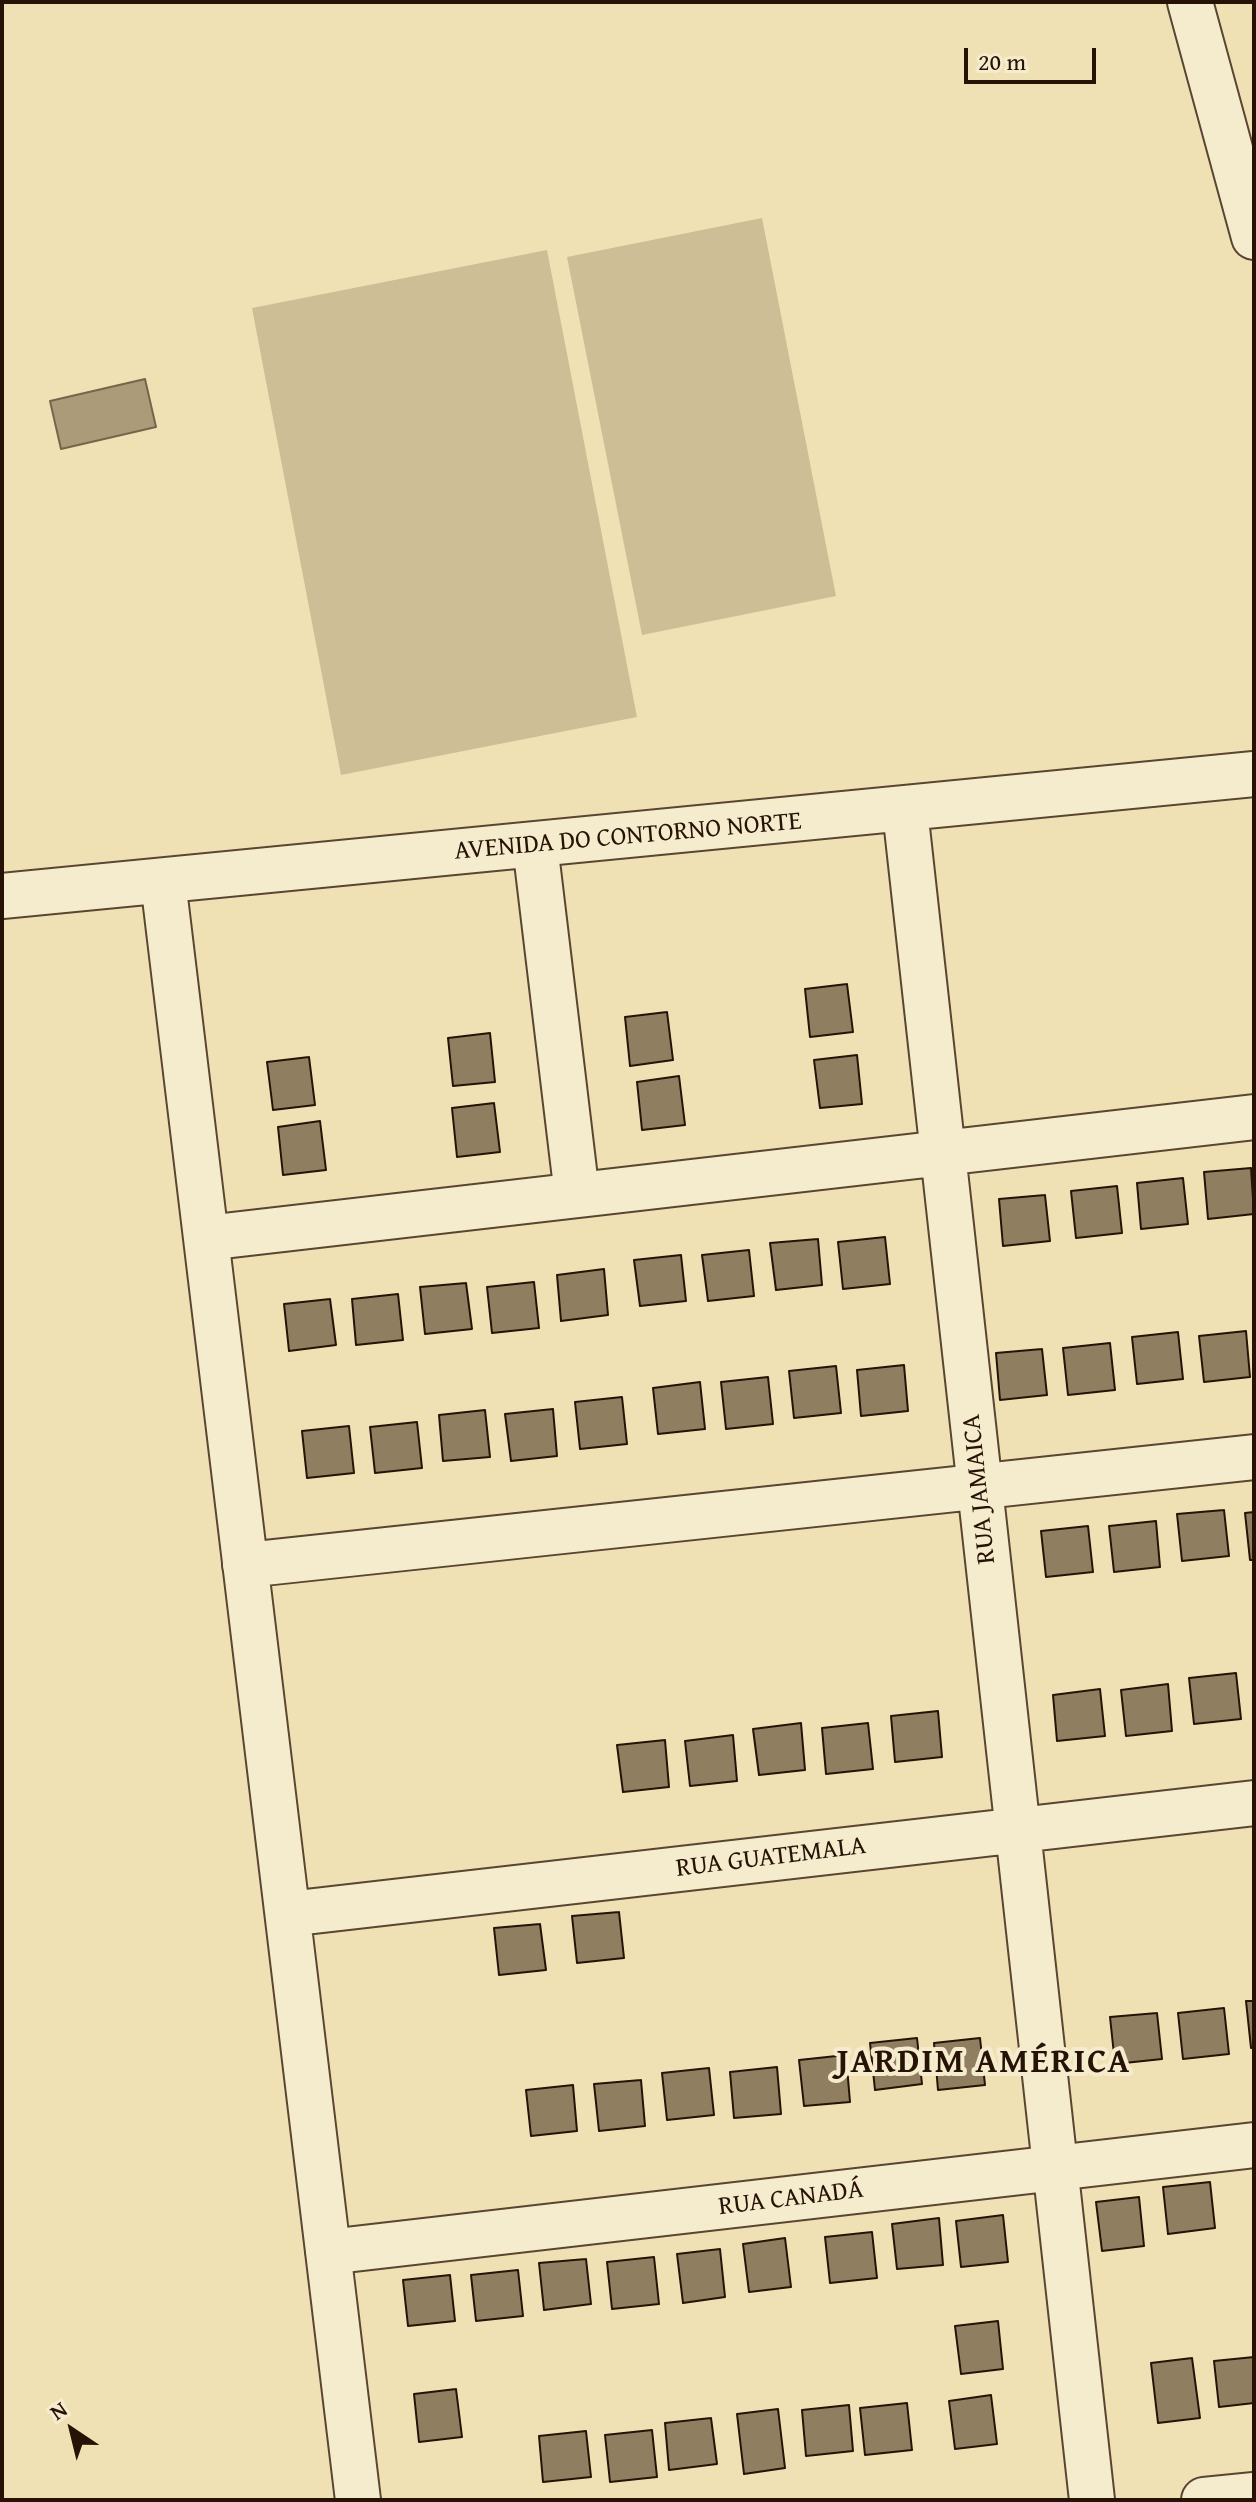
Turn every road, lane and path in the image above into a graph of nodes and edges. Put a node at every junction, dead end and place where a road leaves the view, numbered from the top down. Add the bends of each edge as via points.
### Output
1 (1190, 2) edge
2 (1254, 237) edge
3 (1254, 774) edge
4 (905, 810) junction
5 (535, 845) junction
6 (163, 881) junction
7 (2, 896) edge
8 (1254, 1117) edge
9 (943, 1153) junction
10 (577, 1195) junction
11 (206, 1238) junction
12 (1254, 1457) edge
13 (980, 1486) junction
14 (245, 1565) junction
15 (1254, 1803) edge
16 (1018, 1830) junction
17 (288, 1914) junction
18 (1254, 2145) edge
19 (1055, 2168) junction
20 (328, 2252) junction
21 (1254, 2495) edge
22 (358, 2500) edge
23 (1092, 2500) edge
24 (1204, 2500) edge

1 - 2 street
3 - 4 street, AVENIDA DO CONTORNO NORTE
4 - 5 street, AVENIDA DO CONTORNO NORTE
4 - 9 street, RUA JAMAICA
5 - 6 street, AVENIDA DO CONTORNO NORTE
5 - 10 street
6 - 7 street, AVENIDA DO CONTORNO NORTE
6 - 11 street
8 - 9 street
9 - 10 street
9 - 13 street, RUA JAMAICA
10 - 11 street
11 - 14 street
12 - 13 street
13 - 14 street
13 - 16 street, RUA JAMAICA
14 - 17 street
15 - 16 street, RUA GUATEMALA
16 - 17 street, RUA GUATEMALA
16 - 19 street, RUA JAMAICA
17 - 20 street
18 - 19 street, RUA CANADÁ
19 - 20 street, RUA CANADÁ
19 - 23 street, RUA JAMAICA
20 - 22 street
21 - 24 street

